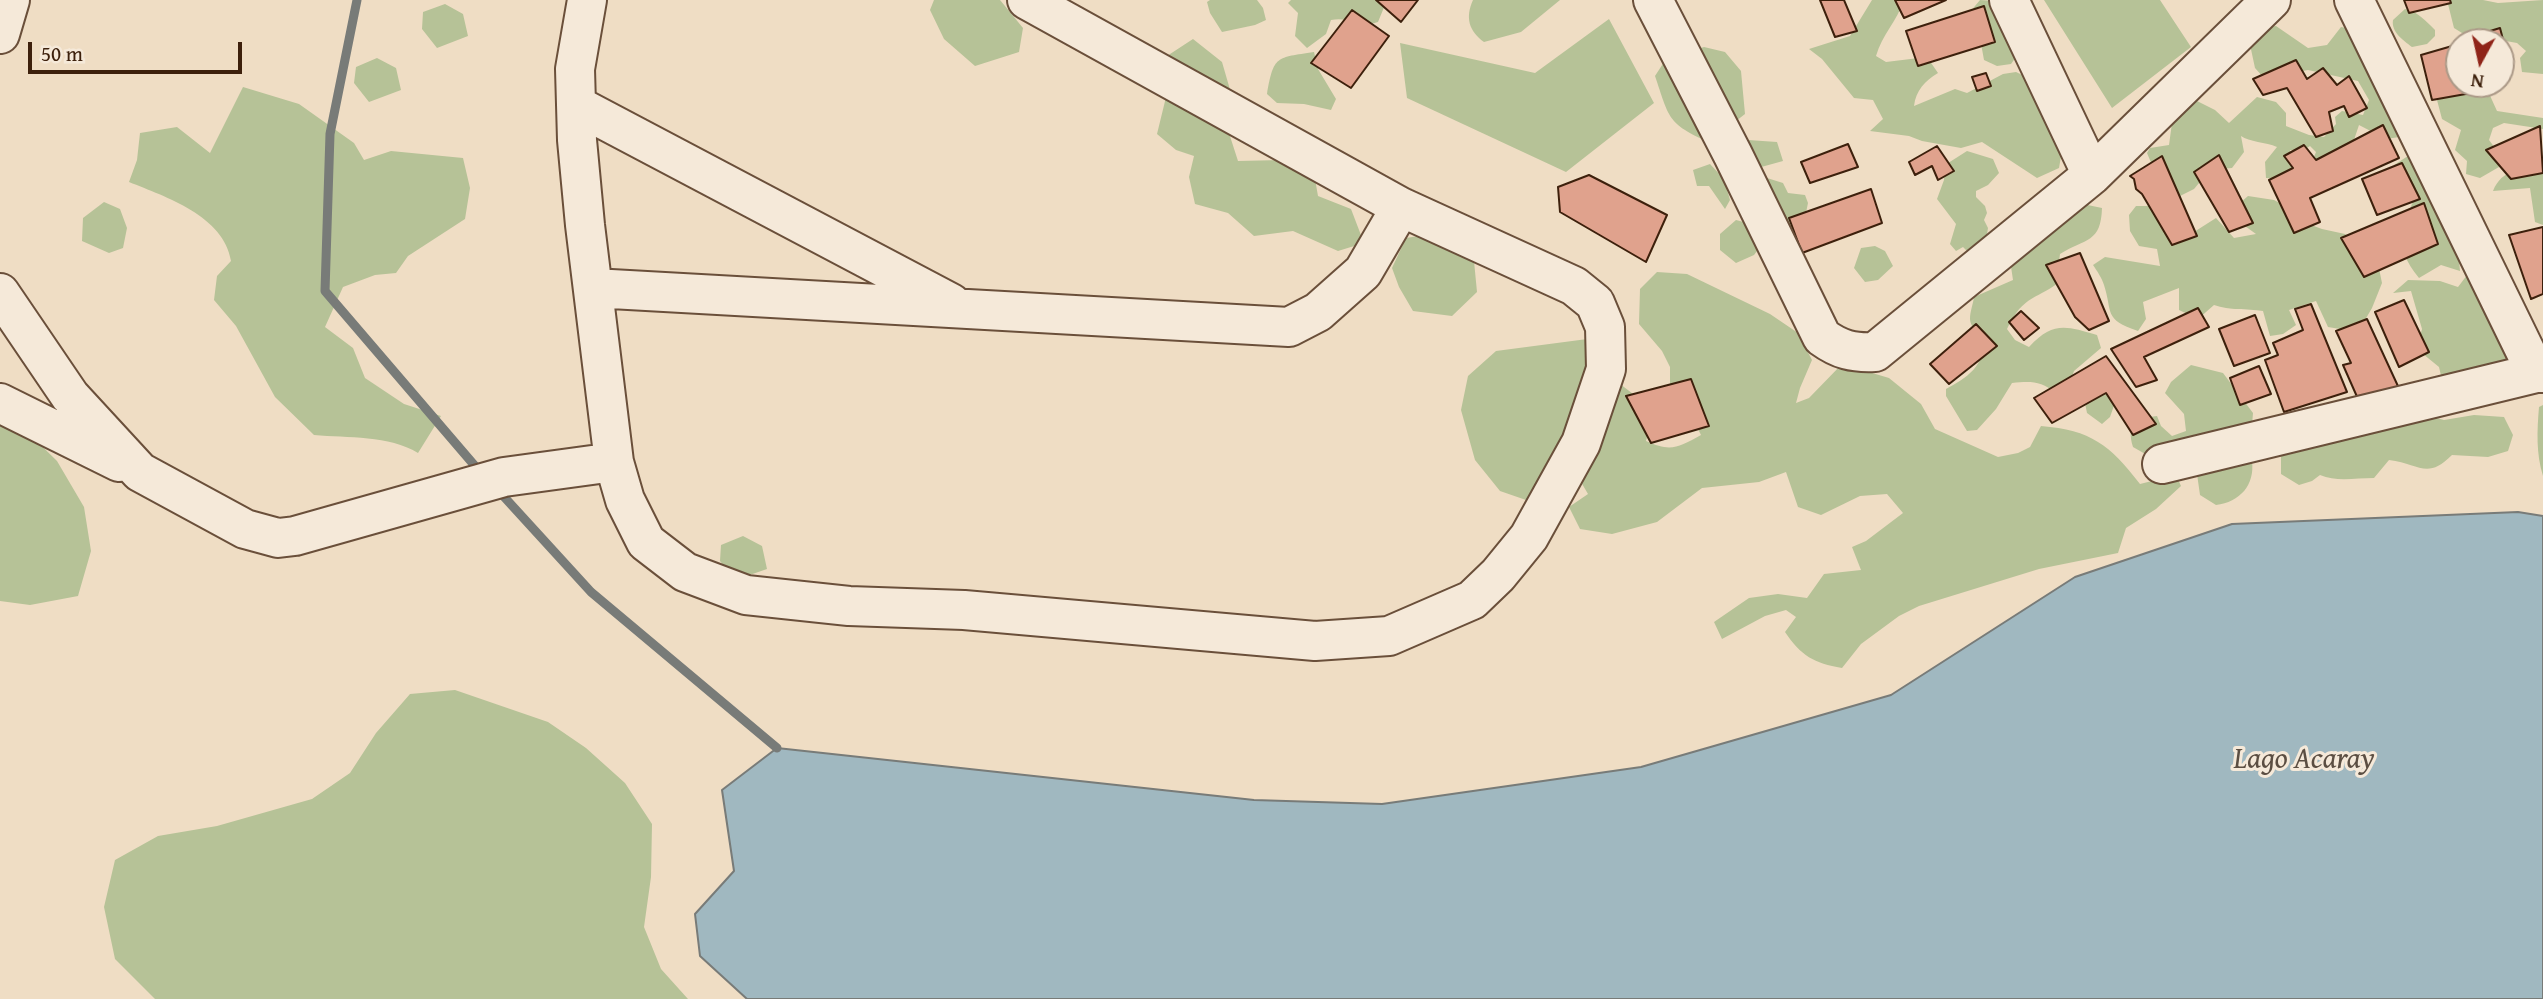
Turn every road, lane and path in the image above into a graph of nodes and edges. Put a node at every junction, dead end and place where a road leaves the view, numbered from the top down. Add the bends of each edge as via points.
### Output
1 (10, 0) edge
2 (587, 0) edge
3 (1027, 0) edge
4 (1653, 0) edge
5 (2009, 0) edge
6 (2272, 0) edge
7 (2354, 0) edge
8 (0, 34) edge
9 (576, 105) junction
10 (2092, 175) junction
11 (1401, 207) junction
12 (593, 288) junction
13 (0, 293) edge
14 (962, 309) junction
15 (2540, 373) edge
16 (0, 403) edge
17 (614, 462) junction
18 (2162, 464) dead end
19 (139, 472) junction

1 - 8 street
2 - 9 street via 575,69
3 - 11 street
4 - 10 street via 1822,337 1837,348 1875,352
5 - 10 street
6 - 10 street
7 - 15 street
9 - 12 street
9 - 14 street
11 - 14 street via 1363,272 1318,312 1289,327
11 - 17 street via 1574,286 1595,303 1605,327 1606,369 1581,443 1529,537 1472,600 1389,636 1315,641 746,595 685,572 646,542 625,500
12 - 14 street
12 - 17 street
13 - 19 street via 70,396
15 - 18 street
16 - 19 street
17 - 19 street via 489,481 278,538 245,529

